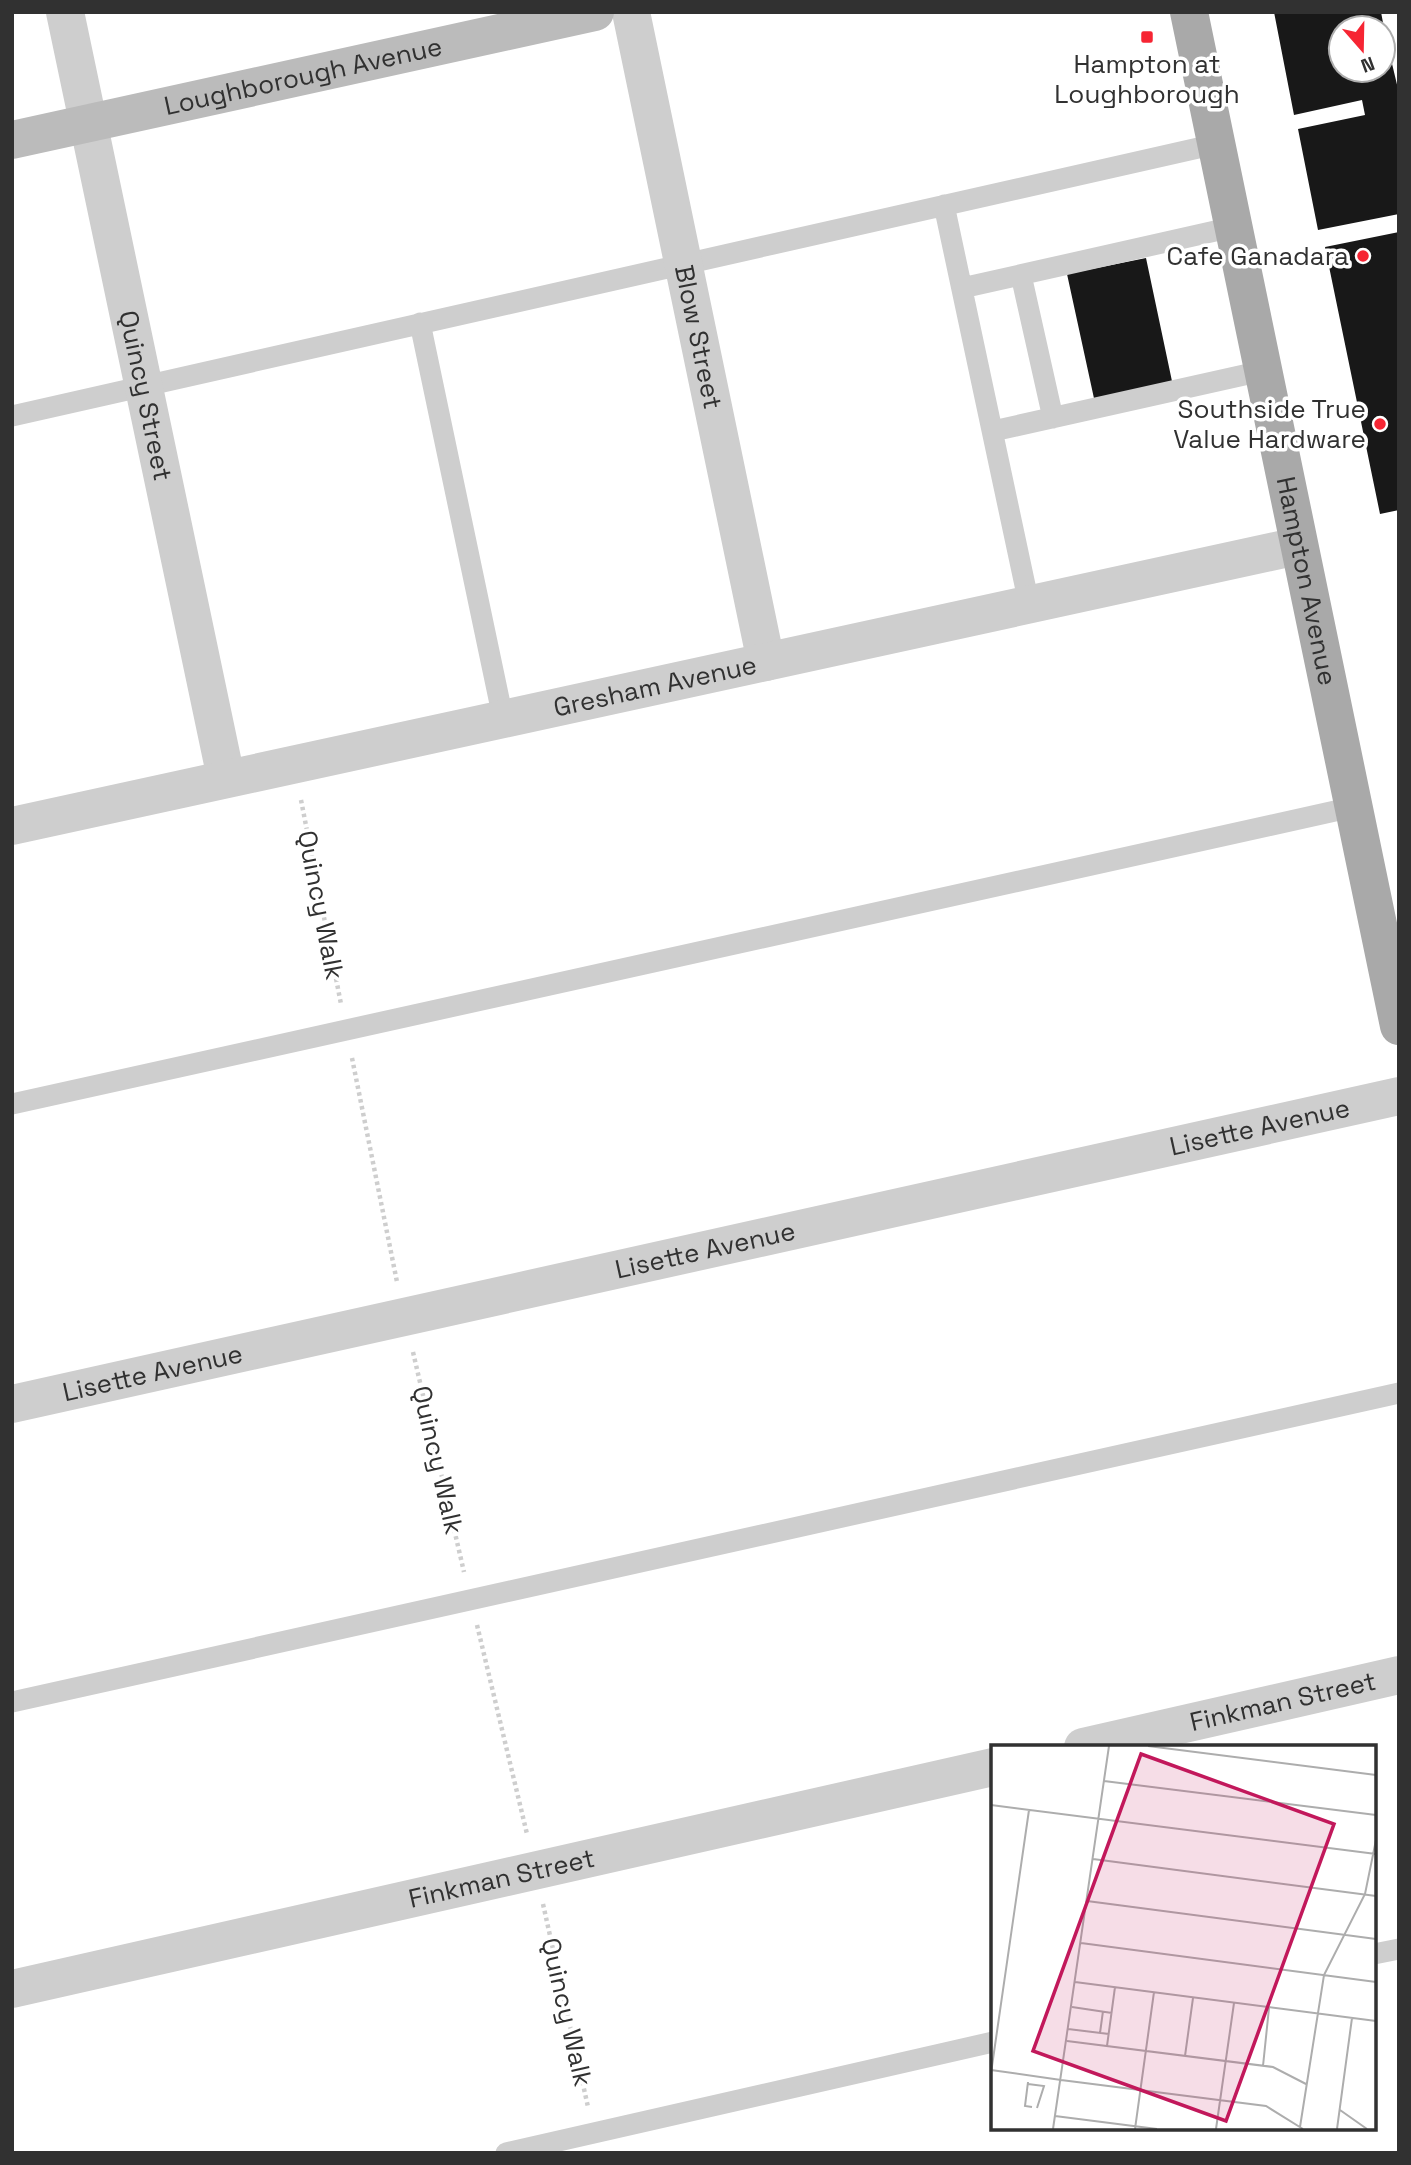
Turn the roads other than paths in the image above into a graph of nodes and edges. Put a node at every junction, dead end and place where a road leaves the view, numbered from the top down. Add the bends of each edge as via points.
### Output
1 (65, 12) edge
2 (594, 12) edge
3 (631, 12) edge
4 (1189, 12) edge
5 (89, 124) junction
6 (12, 140) edge
7 (1216, 144) junction
8 (944, 205) junction
9 (1233, 227) junction
10 (683, 263) junction
11 (1021, 275) junction
12 (962, 288) junction
13 (420, 323) junction
14 (1262, 371) junction
15 (144, 386) junction
16 (12, 416) edge
17 (1052, 418) junction
18 (993, 430) junction
19 (1298, 546) junction
20 (1030, 604) junction
21 (766, 662) junction
22 (503, 718) junction
23 (226, 778) junction
24 (1353, 807) junction
25 (12, 826) edge
26 (1399, 1026) edge
27 (1399, 1096) edge
28 (12, 1104) edge
29 (1399, 1394) edge
30 (12, 1404) edge
31 (1399, 1675) edge
32 (12, 1702) edge
33 (1092, 1745) edge
34 (991, 1767) edge
35 (1399, 1949) edge
36 (1376, 1954) edge
37 (12, 1989) edge
38 (991, 2042) edge
39 (506, 2153) edge

1 - 5 street, Quincy Street
2 - 5 main road, Loughborough Avenue
3 - 10 street, Blow Street
4 - 7 main road, Hampton Avenue
5 - 6 main road, Loughborough Avenue
5 - 15 street, Quincy Street
7 - 8 lane
7 - 9 main road, Hampton Avenue
8 - 10 lane
8 - 12 lane
9 - 11 lane
9 - 14 main road, Hampton Avenue
10 - 13 lane
10 - 21 street, Blow Street
11 - 12 lane
11 - 17 lane
12 - 18 lane
13 - 15 lane
13 - 22 lane
14 - 17 lane
14 - 19 main road, Hampton Avenue
15 - 16 lane
15 - 23 street, Quincy Street
17 - 18 lane
18 - 20 lane
19 - 20 street, Gresham Avenue
19 - 24 main road, Hampton Avenue
20 - 21 street, Gresham Avenue
21 - 22 street, Gresham Avenue
22 - 23 street, Gresham Avenue
23 - 25 street, Gresham Avenue
24 - 26 main road, Hampton Avenue
24 - 28 lane
27 - 30 street, Lisette Avenue
29 - 32 lane
31 - 33 street, Finkman Street
34 - 37 street, Finkman Street
35 - 36 lane
38 - 39 lane

